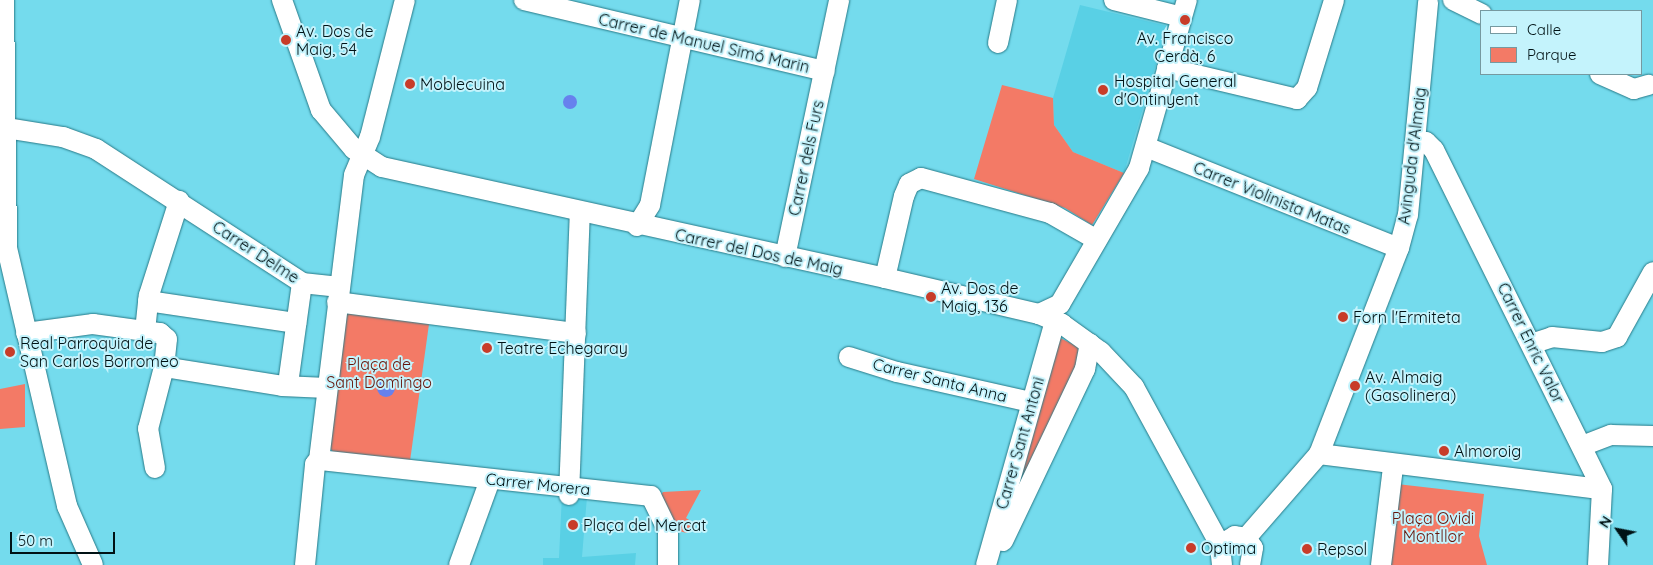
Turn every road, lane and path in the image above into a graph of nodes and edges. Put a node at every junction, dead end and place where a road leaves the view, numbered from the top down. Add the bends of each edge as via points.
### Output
1 (4, 0) edge
2 (282, 0) edge
3 (405, 0) edge
4 (524, 0) edge
5 (690, 0) edge
6 (839, 0) edge
7 (1007, 0) edge
8 (1114, 0) edge
9 (1334, 0) edge
10 (1453, 0) edge
11 (1429, 1) edge
12 (547, 3) edge
13 (1184, 8) edge
14 (1480, 13) edge
15 (682, 39) junction
16 (998, 43) dead end
17 (1167, 68) junction
18 (825, 71) junction
19 (1602, 75) edge
20 (1651, 85) edge
21 (2, 127) edge
22 (1416, 141) junction
23 (1146, 147) junction
24 (361, 154) junction
25 (179, 201) junction
26 (580, 214) junction
27 (637, 226) junction
28 (1098, 240) junction
29 (1399, 248) junction
30 (785, 257) junction
31 (1653, 272) edge
32 (885, 278) junction
33 (302, 284) junction
34 (338, 295) junction
35 (148, 301) junction
36 (1054, 316) junction
37 (296, 323) junction
38 (145, 331) junction
39 (26, 333) junction
40 (576, 333) junction
41 (1090, 343) junction
42 (1532, 344) junction
43 (849, 357) dead end
44 (164, 367) junction
45 (288, 384) junction
46 (328, 388) junction
47 (1032, 402) junction
48 (1653, 436) edge
49 (1582, 446) junction
50 (1319, 454) junction
51 (319, 460) junction
52 (1393, 467) junction
53 (155, 468) dead end
54 (490, 480) junction
55 (1602, 489) junction
56 (569, 491) junction
57 (1246, 538) junction
58 (1220, 559) edge
59 (93, 565) edge
60 (305, 565) edge
61 (459, 565) edge
62 (668, 565) edge
63 (986, 565) edge
64 (990, 565) edge
65 (1250, 565) edge
66 (1381, 565) edge
67 (1598, 565) edge

1 - 21 street
2 - 24 street, Carrer del Dos de Maig via 313,97 332,125
3 - 24 street via 370,137
4 - 12 street, Carrer de Manuel Simó Marin
5 - 15 street
6 - 18 street, Carrer dels Furs
7 - 16 street
8 - 13 street
9 - 17 street via 1308,88 1297,99
10 - 14 street
11 - 22 street, Avinguda d'Almaig
12 - 15 street, Carrer de Manuel Simó Marin
13 - 17 street, Carrer Sant Antoni
15 - 18 street, Carrer de Manuel Simó Marin
15 - 27 street via 650,205
17 - 23 street, Carrer Sant Antoni
18 - 30 street, Carrer dels Furs
19 - 20 street via 1634,89
21 - 25 street, Carrer Delme via 51,134 90,146
21 - 39 street via 6,239
22 - 29 street, Avinguda d'Almaig via 1408,215
22 - 42 street, Carrer Enric Valor via 1426,142 1434,150
23 - 28 street, Carrer Sant Antoni via 1139,168
23 - 29 street, Carrer Violinista Matas
24 - 26 street, Carrer del Dos de Maig via 398,173
24 - 34 street via 354,175
25 - 33 street, Carrer Delme
25 - 35 street
26 - 27 street, Carrer del Dos de Maig
26 - 40 street
27 - 30 street, Carrer del Dos de Maig
28 - 32 street via 1059,216 928,178 915,179 906,189
28 - 36 street, Carrer Sant Antoni
29 - 50 street, Avinguda d'Almaig
30 - 32 street, Carrer del Dos de Maig
31 - 42 street via 1617,337 1602,342 1552,337
32 - 36 street, Carrer del Dos de Maig
33 - 34 street, Carrer Delme
33 - 37 street
34 - 40 street via 448,316
34 - 46 street
35 - 37 street
35 - 38 street
36 - 41 street, Carrer del Dos de Maig
36 - 47 street, Carrer Sant Antoni
37 - 45 street
38 - 39 street via 93,324
38 - 44 street via 160,333 167,339
39 - 59 street via 68,506
40 - 56 street
41 - 58 street, Carrer del Dos de Maig via 1121,371 1144,402
41 - 64 street, Carrer Sant Antoni via 1085,369
42 - 49 street, Carrer Enric Valor
43 - 47 street, Carrer Santa Anna via 897,372
44 - 45 street
44 - 53 street via 148,436
45 - 46 street
46 - 51 street
47 - 63 street, Carrer Sant Antoni
48 - 49 street via 1611,435
49 - 55 street, Carrer Enric Valor
50 - 52 street
50 - 57 street, Avinguda d'Almaig
51 - 54 street, Carrer Morera
51 - 60 street via 315,464
52 - 55 street
52 - 66 street
54 - 56 street, Carrer Morera
54 - 61 street
55 - 67 street, Carrer Enric Valor
56 - 62 street, Carrer Morera via 651,496 668,531
57 - 58 street via 1229,537
57 - 65 street via 1254,548

